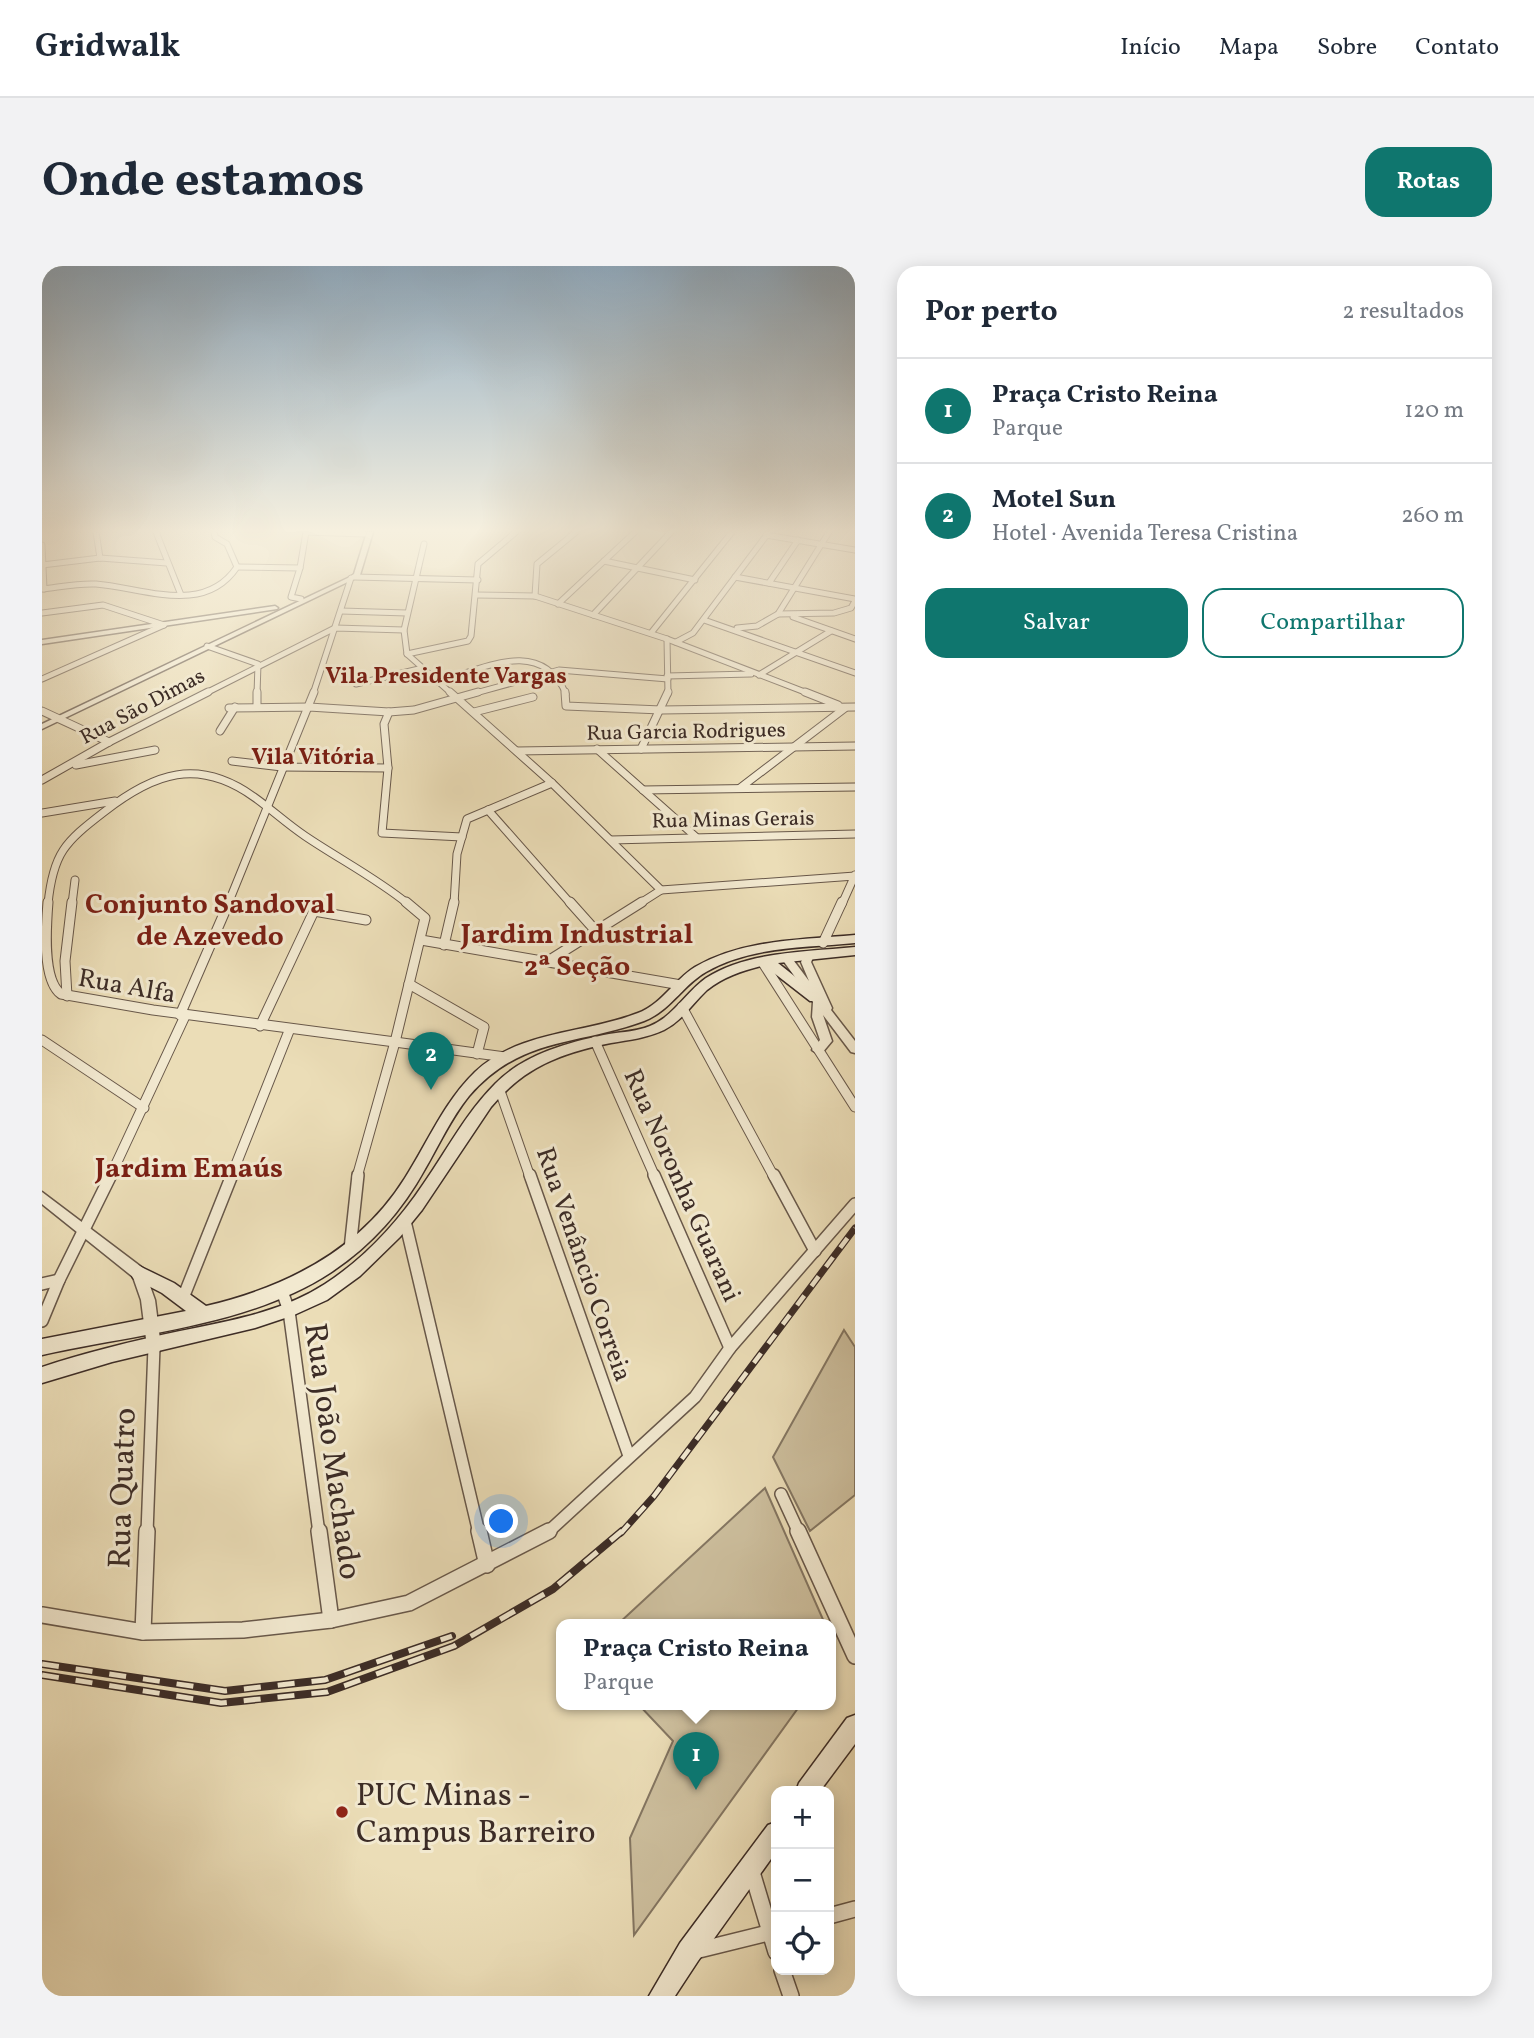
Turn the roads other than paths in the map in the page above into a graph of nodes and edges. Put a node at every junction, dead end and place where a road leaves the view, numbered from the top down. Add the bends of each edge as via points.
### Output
1 (127, 613) edge
2 (254, 613) edge
3 (274, 613) edge
4 (340, 613) edge
5 (398, 613) edge
6 (407, 613) joint
7 (474, 613) edge
8 (586, 613) edge
9 (595, 613) edge
10 (668, 613) edge
11 (709, 613) edge
12 (835, 613) edge
13 (778, 614) joint
14 (593, 615) junction
15 (789, 616) junction
16 (704, 620) junction
17 (164, 625) junction
18 (335, 628) junction
19 (733, 629) junction
20 (404, 630) junction
21 (831, 631) junction
22 (651, 633) junction
23 (667, 639) junction
24 (855, 639) edge
25 (42, 642) edge
26 (676, 642) junction
27 (207, 646) junction
28 (797, 652) junction
29 (407, 654) junction
30 (258, 664) junction
31 (423, 668) junction
32 (550, 671) junction
33 (855, 673) edge
34 (757, 674) junction
35 (667, 678) junction
36 (42, 680) edge
37 (438, 682) junction
38 (356, 684) dead end
39 (455, 697) junction
40 (533, 697) dead end
41 (257, 706) junction
42 (309, 707) junction
43 (845, 707) junction
44 (855, 707) edge
45 (661, 710) junction
46 (42, 711) edge
47 (389, 712) junction
48 (474, 712) junction
49 (59, 719) junction
50 (42, 727) edge
51 (220, 731) dead end
52 (109, 742) junction
53 (855, 746) edge
54 (794, 747) junction
55 (640, 749) junction
56 (155, 750) dead end
57 (597, 750) junction
58 (517, 751) junction
59 (232, 761) dead end
60 (67, 766) junction
61 (282, 767) junction
62 (388, 768) junction
63 (42, 780) edge
64 (552, 783) junction
65 (855, 787) edge
66 (739, 789) junction
67 (643, 790) junction
68 (119, 800) junction
69 (268, 810) junction
70 (488, 810) junction
71 (42, 813) edge
72 (855, 834) edge
73 (462, 837) junction
74 (696, 838) junction
75 (611, 840) junction
76 (855, 875) edge
77 (75, 880) dead end
78 (661, 890) junction
79 (366, 920) dead end
80 (595, 930) junction
81 (855, 939) edge
82 (421, 940) junction
83 (823, 943) junction
84 (444, 945) junction
85 (855, 951) edge
86 (809, 956) junction
87 (787, 959) junction
88 (548, 961) junction
89 (765, 962) junction
90 (409, 984) junction
91 (681, 985) junction
92 (66, 996) junction
93 (816, 1000) junction
94 (682, 1007) junction
95 (182, 1016) junction
96 (832, 1019) junction
97 (260, 1026) junction
98 (289, 1031) junction
99 (42, 1040) edge
100 (595, 1041) junction
101 (395, 1042) junction
102 (818, 1049) junction
103 (855, 1049) edge
104 (477, 1054) junction
105 (505, 1057) junction
106 (499, 1088) junction
107 (855, 1107) edge
108 (144, 1108) junction
109 (42, 1197) edge
110 (855, 1204) edge
111 (405, 1221) junction
112 (85, 1229) junction
113 (350, 1249) junction
114 (815, 1251) junction
115 (139, 1273) junction
116 (59, 1280) junction
117 (42, 1284) edge
118 (282, 1290) junction
119 (184, 1298) junction
120 (289, 1311) junction
121 (204, 1314) junction
122 (42, 1321) edge
123 (152, 1324) junction
124 (42, 1347) edge
125 (154, 1347) junction
126 (730, 1348) junction
127 (42, 1375) edge
128 (629, 1456) junction
129 (781, 1494) dead end
130 (487, 1565) junction
131 (42, 1615) edge
132 (331, 1620) junction
133 (143, 1632) junction
134 (855, 1656) edge
135 (855, 1726) edge
136 (811, 1786) edge
137 (771, 1840) edge
138 (751, 1868) junction
139 (855, 1909) edge
140 (834, 1915) edge
141 (771, 1926) edge
142 (771, 1932) edge
143 (689, 1952) junction
144 (784, 1975) edge
145 (661, 1996) edge
146 (791, 1996) edge

1 - 17 street
2 - 17 street
3 - 27 street
4 - 18 street
5 - 6 street
6 - 20 street
7 - 29 street via 468,640
8 - 14 street
9 - 14 street
10 - 22 street
11 - 16 street
12 - 15 street
13 - 15 street
13 - 19 street via 757,626
14 - 22 street
15 - 21 street
16 - 19 street
16 - 26 street via 694,633
17 - 25 street
17 - 36 street
18 - 20 street
18 - 30 street, Rua São Dimas
18 - 42 street
19 - 28 street
20 - 29 street
21 - 24 street
21 - 28 street
22 - 23 street
23 - 26 street
23 - 35 street
26 - 34 street
27 - 30 street
27 - 49 street
28 - 33 street
28 - 34 street
29 - 31 street
30 - 41 street
30 - 52 street, Rua São Dimas
31 - 37 street
31 - 38 street
32 - 35 street
32 - 37 street via 535,661 517,661
32 - 39 street
32 - 45 street via 567,695 566,706
34 - 35 street
34 - 43 street
35 - 45 street via 668,693
37 - 39 street
39 - 47 street via 414,710
39 - 48 street
40 - 48 street
41 - 42 street
41 - 51 street via 232,707
42 - 47 street
42 - 61 street
43 - 44 street
43 - 45 street
43 - 54 street
45 - 55 street
46 - 49 street
47 - 62 street via 384,724
48 - 58 street
49 - 50 street
49 - 52 street
52 - 60 street, Rua São Dimas
53 - 54 street, Rua Garcia Rodrigues
54 - 55 street, Rua Garcia Rodrigues
54 - 66 street
55 - 57 street, Rua Garcia Rodrigues
56 - 60 street
57 - 58 street, Rua Garcia Rodrigues
57 - 67 street
58 - 64 street
59 - 61 street
60 - 63 street, Rua São Dimas
61 - 62 street
61 - 69 street
62 - 73 street via 382,833
64 - 70 street
64 - 75 street
65 - 66 street
66 - 67 street
67 - 74 street
68 - 69 street, Rua Alfa via 159,778 198,773 232,782
68 - 71 street
68 - 92 street, Rua Alfa via 67,842 54,863 46,970 48,983
69 - 82 street, Rua Alfa via 399,893 425,918
69 - 95 street
70 - 73 street via 467,819
70 - 80 street
72 - 74 street, Rua Minas Gerais
73 - 84 street via 455,867 454,911
74 - 75 street, Rua Minas Gerais
75 - 78 street
76 - 78 street
76 - 83 street
77 - 92 street via 65,961
78 - 80 street
79 - 97 street via 314,911
80 - 88 street
81 - 83 main road
82 - 84 street
82 - 90 street, Rua Alfa
83 - 87 main road
83 - 91 main road via 719,959
84 - 88 street
85 - 86 main road
86 - 87 main road
86 - 96 street via 806,962
87 - 89 main road
87 - 93 street
88 - 91 street
89 - 93 main road
89 - 94 main road via 712,980
89 - 102 street
90 - 101 street, Rua Alfa
90 - 104 street via 484,1027
91 - 105 main road via 666,1003 640,1017 548,1038
92 - 95 street, Rua Alfa
93 - 96 street
93 - 102 street via 826,1041
94 - 100 main road via 654,1030
94 - 114 street
95 - 97 street, Rua Alfa
95 - 108 street
96 - 103 street
97 - 98 street, Rua Alfa
98 - 101 street, Rua Alfa
98 - 119 street
99 - 108 street
100 - 106 main road via 514,1073
100 - 126 street, Rua Noronha Guarani
101 - 104 street, Rua Alfa
101 - 113 street via 359,1167
102 - 107 street
104 - 105 street, Rua Alfa
105 - 113 main road via 463,1095 394,1206
106 - 111 main road
106 - 128 street, Rua Venâncio Correia
108 - 112 street
109 - 112 street
110 - 114 street
111 - 120 main road via 356,1271
111 - 130 street
112 - 115 street
112 - 116 street
113 - 118 main road via 321,1271
114 - 126 street
115 - 119 main road
115 - 123 street
116 - 117 street
116 - 122 street
118 - 120 street, Rua João Machado
118 - 121 main road
119 - 121 main road
120 - 125 main road
120 - 132 street, Rua João Machado
121 - 123 main road
123 - 124 main road
123 - 125 street
125 - 127 main road via 95,1358
125 - 133 street, Rua Quatro
126 - 128 street via 695,1397
128 - 130 street via 548,1532
129 - 134 street
130 - 132 street via 410,1602
131 - 133 street
132 - 133 street via 243,1630
135 - 136 main road
137 - 138 main road
138 - 141 street
138 - 143 main road
139 - 140 street
142 - 143 street
143 - 145 main road
144 - 146 street

